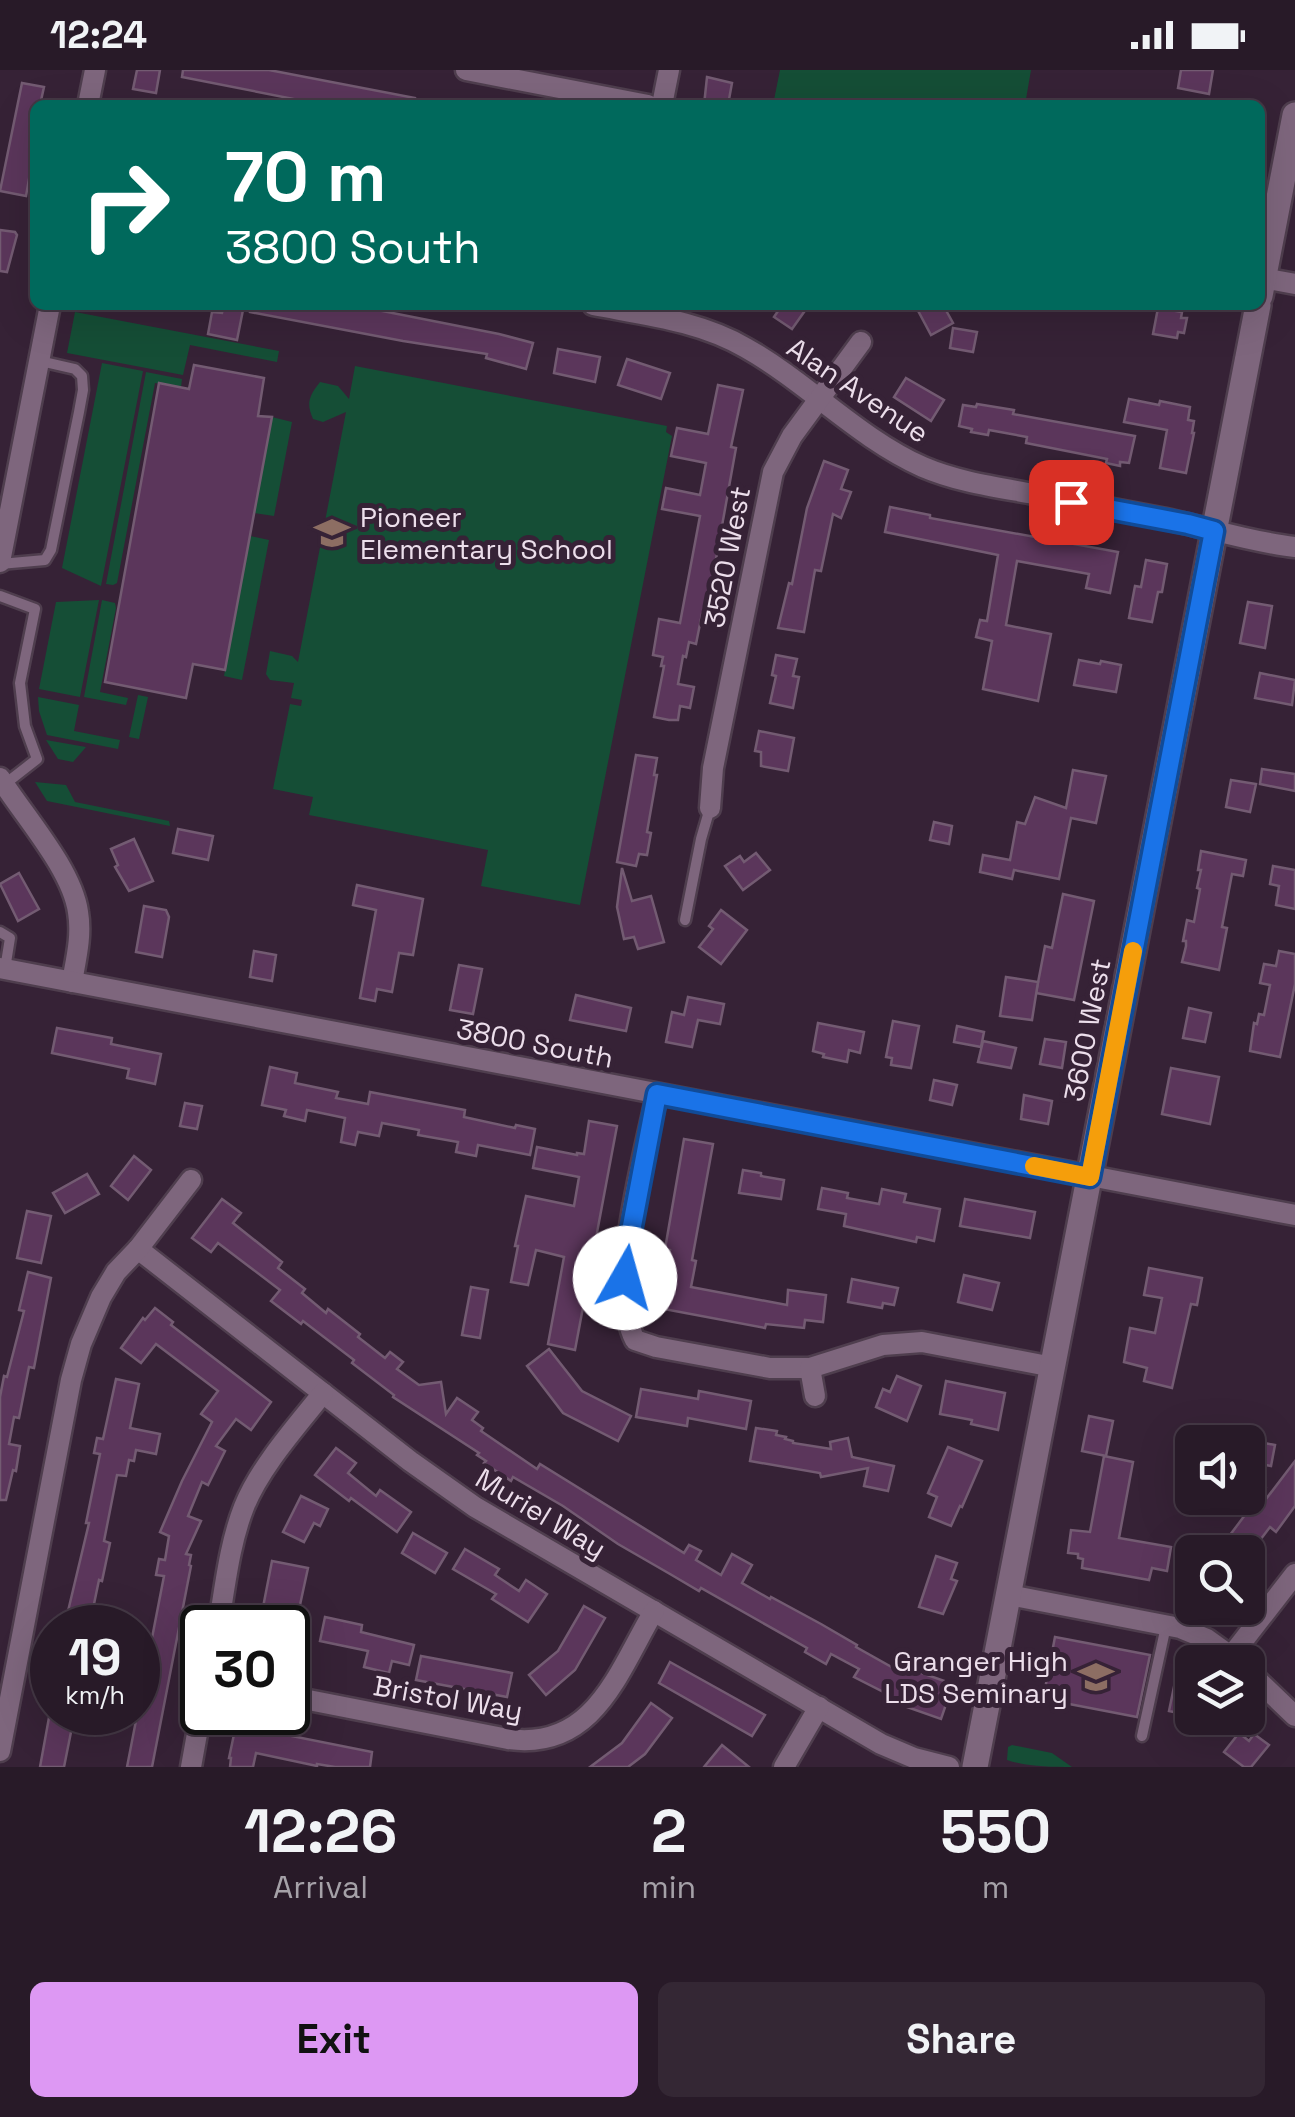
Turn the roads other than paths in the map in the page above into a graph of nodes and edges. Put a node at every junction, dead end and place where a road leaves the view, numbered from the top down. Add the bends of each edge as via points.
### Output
1 (95, 70) edge
2 (466, 70) edge
3 (669, 70) edge
4 (89, 100) edge
5 (622, 100) edge
6 (663, 100) edge
7 (1295, 116) edge
8 (1265, 271) edge
9 (1295, 284) edge
10 (1265, 287) edge
11 (49, 310) edge
12 (631, 310) edge
13 (1257, 310) edge
14 (861, 342) dead end
15 (39, 360) junction
16 (819, 399) junction
17 (1214, 531) junction
18 (1295, 547) edge
19 (0, 563) edge
20 (0, 596) edge
21 (2, 781) edge
22 (710, 808) joint
23 (686, 920) dead end
24 (0, 932) edge
25 (2, 969) edge
26 (72, 982) junction
27 (657, 1094) junction
28 (1090, 1177) junction
29 (191, 1180) dead end
30 (1295, 1215) edge
31 (138, 1250) junction
32 (1053, 1367) junction
33 (810, 1368) junction
34 (323, 1393) junction
35 (815, 1396) dead end
36 (1295, 1574) edge
37 (1009, 1595) junction
38 (222, 1605) edge
39 (654, 1612) junction
40 (1166, 1625) junction
41 (1215, 1645) edge
42 (1245, 1645) edge
43 (1265, 1687) edge
44 (310, 1700) edge
45 (819, 1708) junction
46 (1295, 1716) edge
47 (197, 1735) edge
48 (1142, 1736) dead end
49 (0, 1751) edge
50 (191, 1767) edge
51 (784, 1767) edge
52 (949, 1767) edge
53 (975, 1767) edge

1 - 4 street
2 - 5 street
3 - 6 street
7 - 8 street
9 - 10 street
11 - 15 street
12 - 16 street, Alan Avenue via 730,340
13 - 17 street, 3600 West
14 - 16 street, 3520 West
15 - 19 street
15 - 19 lane via 82,376 79,412 51,550 45,560
16 - 17 street, Alan Avenue via 878,442 945,475
16 - 22 street, 3520 West via 784,448 770,483
17 - 18 street, Alan Avenue
17 - 28 street, 3600 West
20 - 21 lane via 35,609 20,683 37,759
21 - 26 street via 75,897 80,934
22 - 23 lane
24 - 25 lane via 10,938
25 - 26 street, 3800 South
26 - 27 street, 3800 South
27 - 28 street, 3800 South
27 - 33 street via 625,1263 626,1312 635,1340 757,1366
28 - 30 street, 3800 South
28 - 32 street, 3600 West
29 - 31 street
31 - 34 street, Muriel Way
31 - 49 street via 101,1296 76,1361
32 - 33 street via 922,1342 883,1345
32 - 37 street, 3600 West
33 - 35 street
34 - 38 street via 244,1506
34 - 39 street, Muriel Way via 475,1507
36 - 42 street
37 - 40 street
37 - 53 street, 3600 West
39 - 44 street, Bristol Way via 594,1711 572,1730 547,1739 508,1739
39 - 45 street, Muriel Way
40 - 41 street
40 - 48 lane
43 - 46 street
45 - 51 street
45 - 52 street, Muriel Way via 898,1752
47 - 50 street

